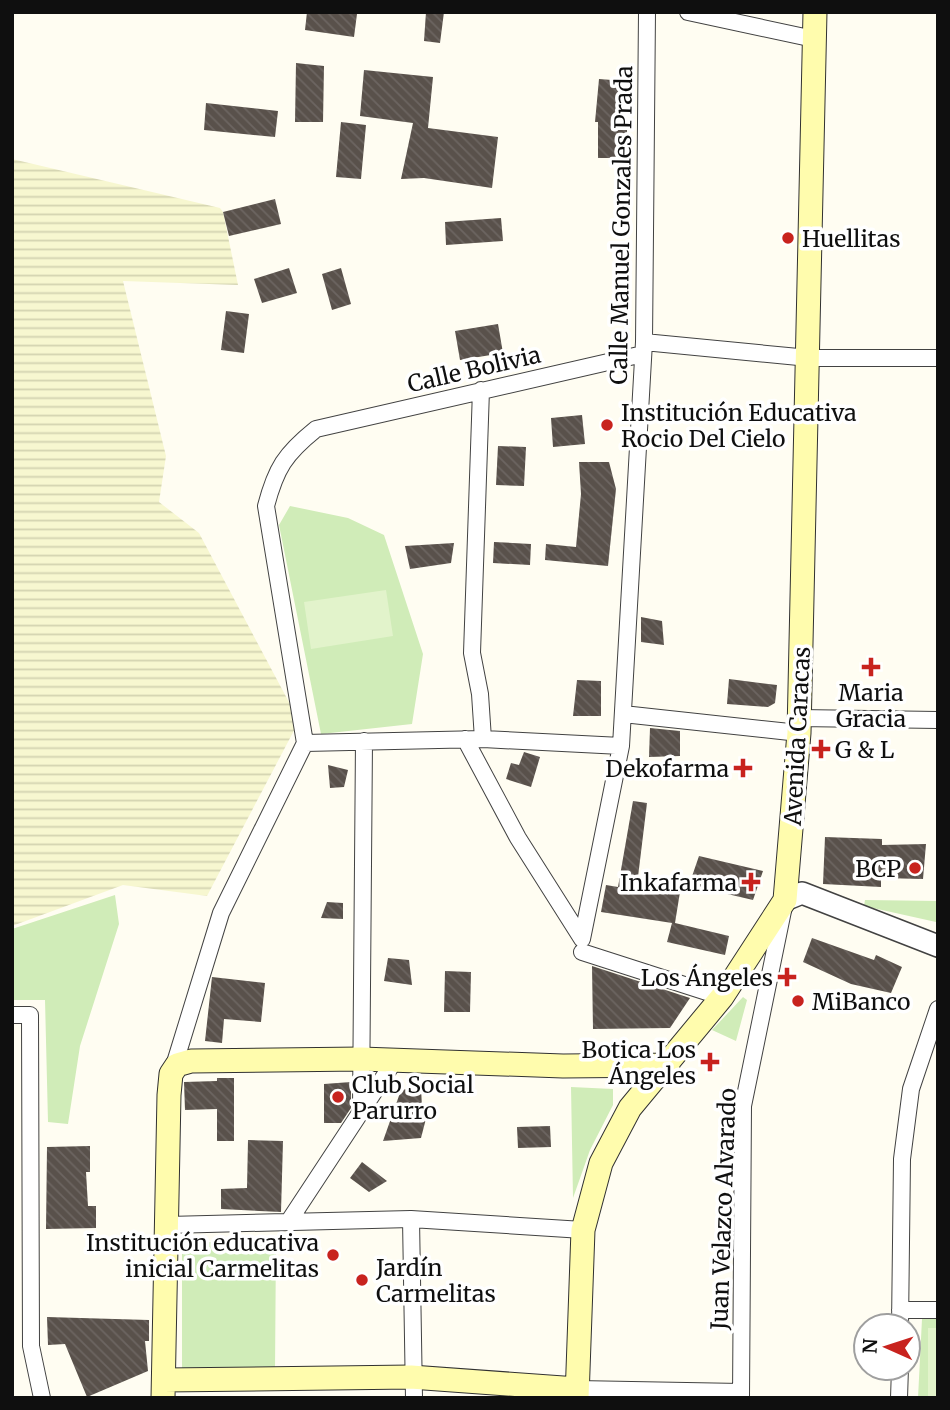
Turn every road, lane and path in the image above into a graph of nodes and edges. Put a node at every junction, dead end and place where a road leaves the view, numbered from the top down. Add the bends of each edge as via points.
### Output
1 (647, 12) edge
2 (688, 12) edge
3 (815, 12) edge
4 (814, 39) junction
5 (643, 348) junction
6 (809, 358) junction
7 (938, 358) edge
8 (481, 390) junction
9 (623, 713) junction
10 (938, 720) edge
11 (799, 725) junction
12 (465, 739) junction
13 (483, 739) junction
14 (364, 741) junction
15 (305, 743) junction
16 (621, 746) junction
17 (785, 900) junction
18 (582, 945) junction
19 (938, 946) edge
20 (722, 997) junction
21 (938, 1009) edge
22 (12, 1015) edge
23 (360, 1059) junction
24 (395, 1060) junction
25 (668, 1065) junction
26 (173, 1069) junction
27 (361, 1110) junction
28 (411, 1219) junction
29 (289, 1221) junction
30 (167, 1225) junction
31 (583, 1230) junction
32 (900, 1312) edge
33 (412, 1387) edge
34 (164, 1389) edge
35 (577, 1393) edge
36 (741, 1395) edge
37 (42, 1398) edge

1 - 5 street, Calle Manuel Gonzales Prada
2 - 4 street
3 - 4 main road, Avenida Caracas
4 - 6 main road, Avenida Caracas
5 - 6 street, Calle Bolivia
5 - 8 street, Calle Bolivia
5 - 9 street, Calle Manuel Gonzales Prada
6 - 7 street, Calle Bolivia
6 - 11 main road, Avenida Caracas
8 - 13 street via 472,653
8 - 15 street, Calle Bolivia via 316,429 290,450 275,474 266,506
9 - 11 street
9 - 16 street, Calle Manuel Gonzales Prada
10 - 11 street
11 - 17 main road, Avenida Caracas
12 - 13 street
12 - 14 street
12 - 18 street
13 - 16 street
14 - 15 street
14 - 23 street
15 - 26 street via 221,913
16 - 18 street, Calle Manuel Gonzales Prada
17 - 19 street via 803,893
17 - 20 main road, Avenida Caracas
17 - 36 street, Juan Velazco Alvarado via 743,1106
18 - 20 street
20 - 25 main road, Avenida Caracas
21 - 32 street via 911,1089 902,1159
22 - 37 street via 30,1015 31,1346
23 - 24 main road
23 - 26 main road via 191,1061
23 - 27 street
24 - 25 main road
24 - 27 street
25 - 31 main road, Avenida Caracas via 630,1108 601,1163
26 - 30 main road
27 - 29 street
28 - 29 street
28 - 31 street
28 - 33 street
29 - 30 street
30 - 34 main road
31 - 35 main road, Avenida Caracas
33 - 34 main road
33 - 35 main road
35 - 36 street

